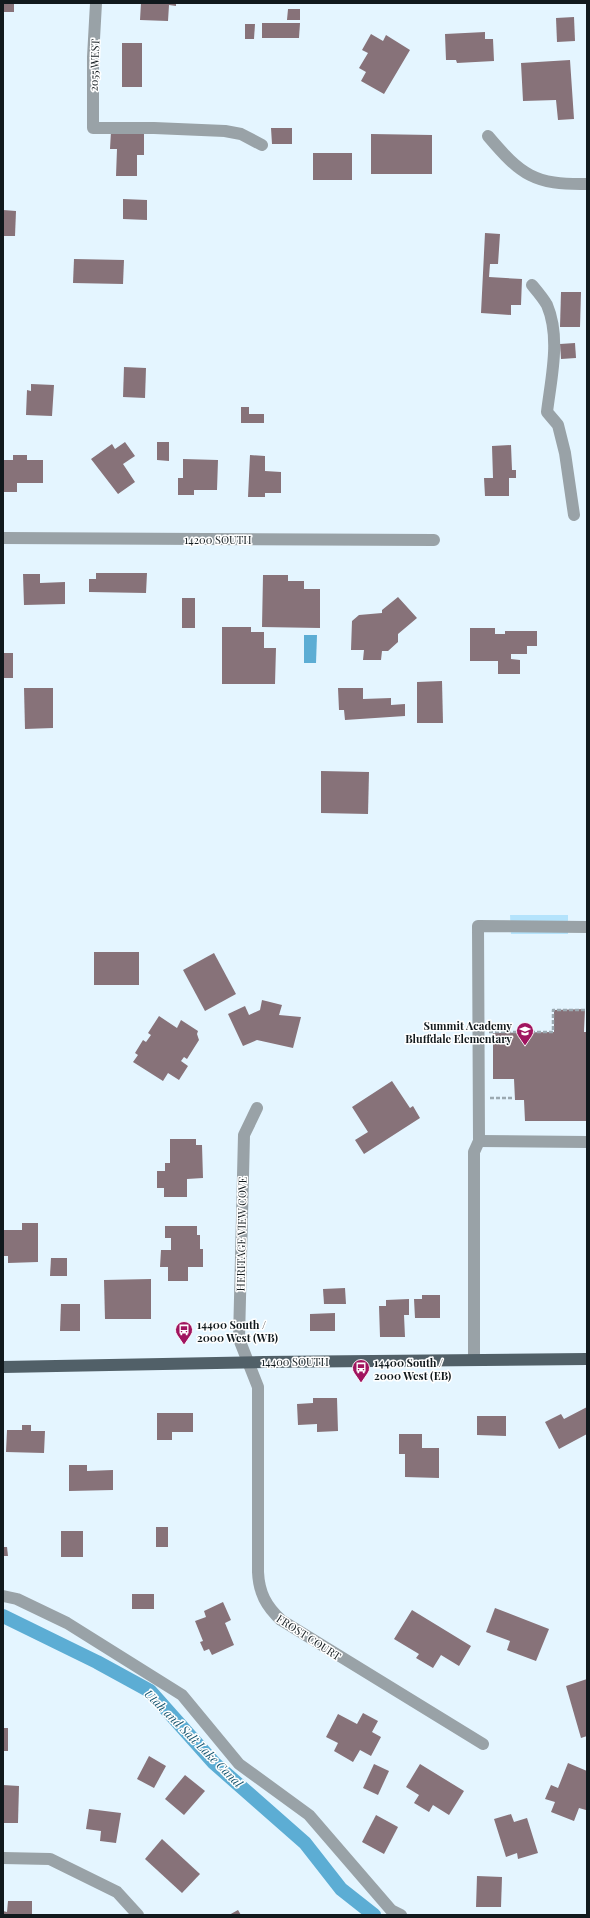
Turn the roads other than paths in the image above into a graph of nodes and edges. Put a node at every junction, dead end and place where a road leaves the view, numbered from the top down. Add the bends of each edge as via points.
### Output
1 (96, 3) edge
2 (488, 136) dead end
3 (262, 145) dead end
4 (587, 184) edge
5 (532, 285) dead end
6 (574, 514) dead end
7 (3, 538) edge
8 (434, 540) dead end
9 (587, 927) edge
10 (257, 1108) dead end
11 (479, 1141) junction
12 (587, 1142) edge
13 (474, 1360) junction
14 (587, 1360) edge
15 (248, 1362) junction
16 (3, 1367) edge
17 (3, 1596) edge
18 (483, 1744) dead end
19 (3, 1858) edge
20 (138, 1915) edge
21 (401, 1915) edge

1 - 3 street, 2055 WEST via 93,128 225,131 241,134
2 - 4 street via 522,172 555,183
5 - 6 street via 546,304 554,330 547,412 558,425
7 - 8 street, 14200 SOUTH
9 - 11 street via 478,926
10 - 15 street, HERITAGE VIEW COVE via 244,1135 239,1340
11 - 12 street
11 - 13 street via 474,1152
13 - 14 main road, 14400 SOUTH
13 - 15 main road, 14400 SOUTH
15 - 16 main road, 14400 SOUTH
15 - 18 street, FROST COURT via 258,1387 258,1572 263,1599 281,1620
17 - 21 street via 16,1599 67,1623 182,1695 239,1764 309,1815 391,1910
19 - 20 street via 50,1859 117,1892

